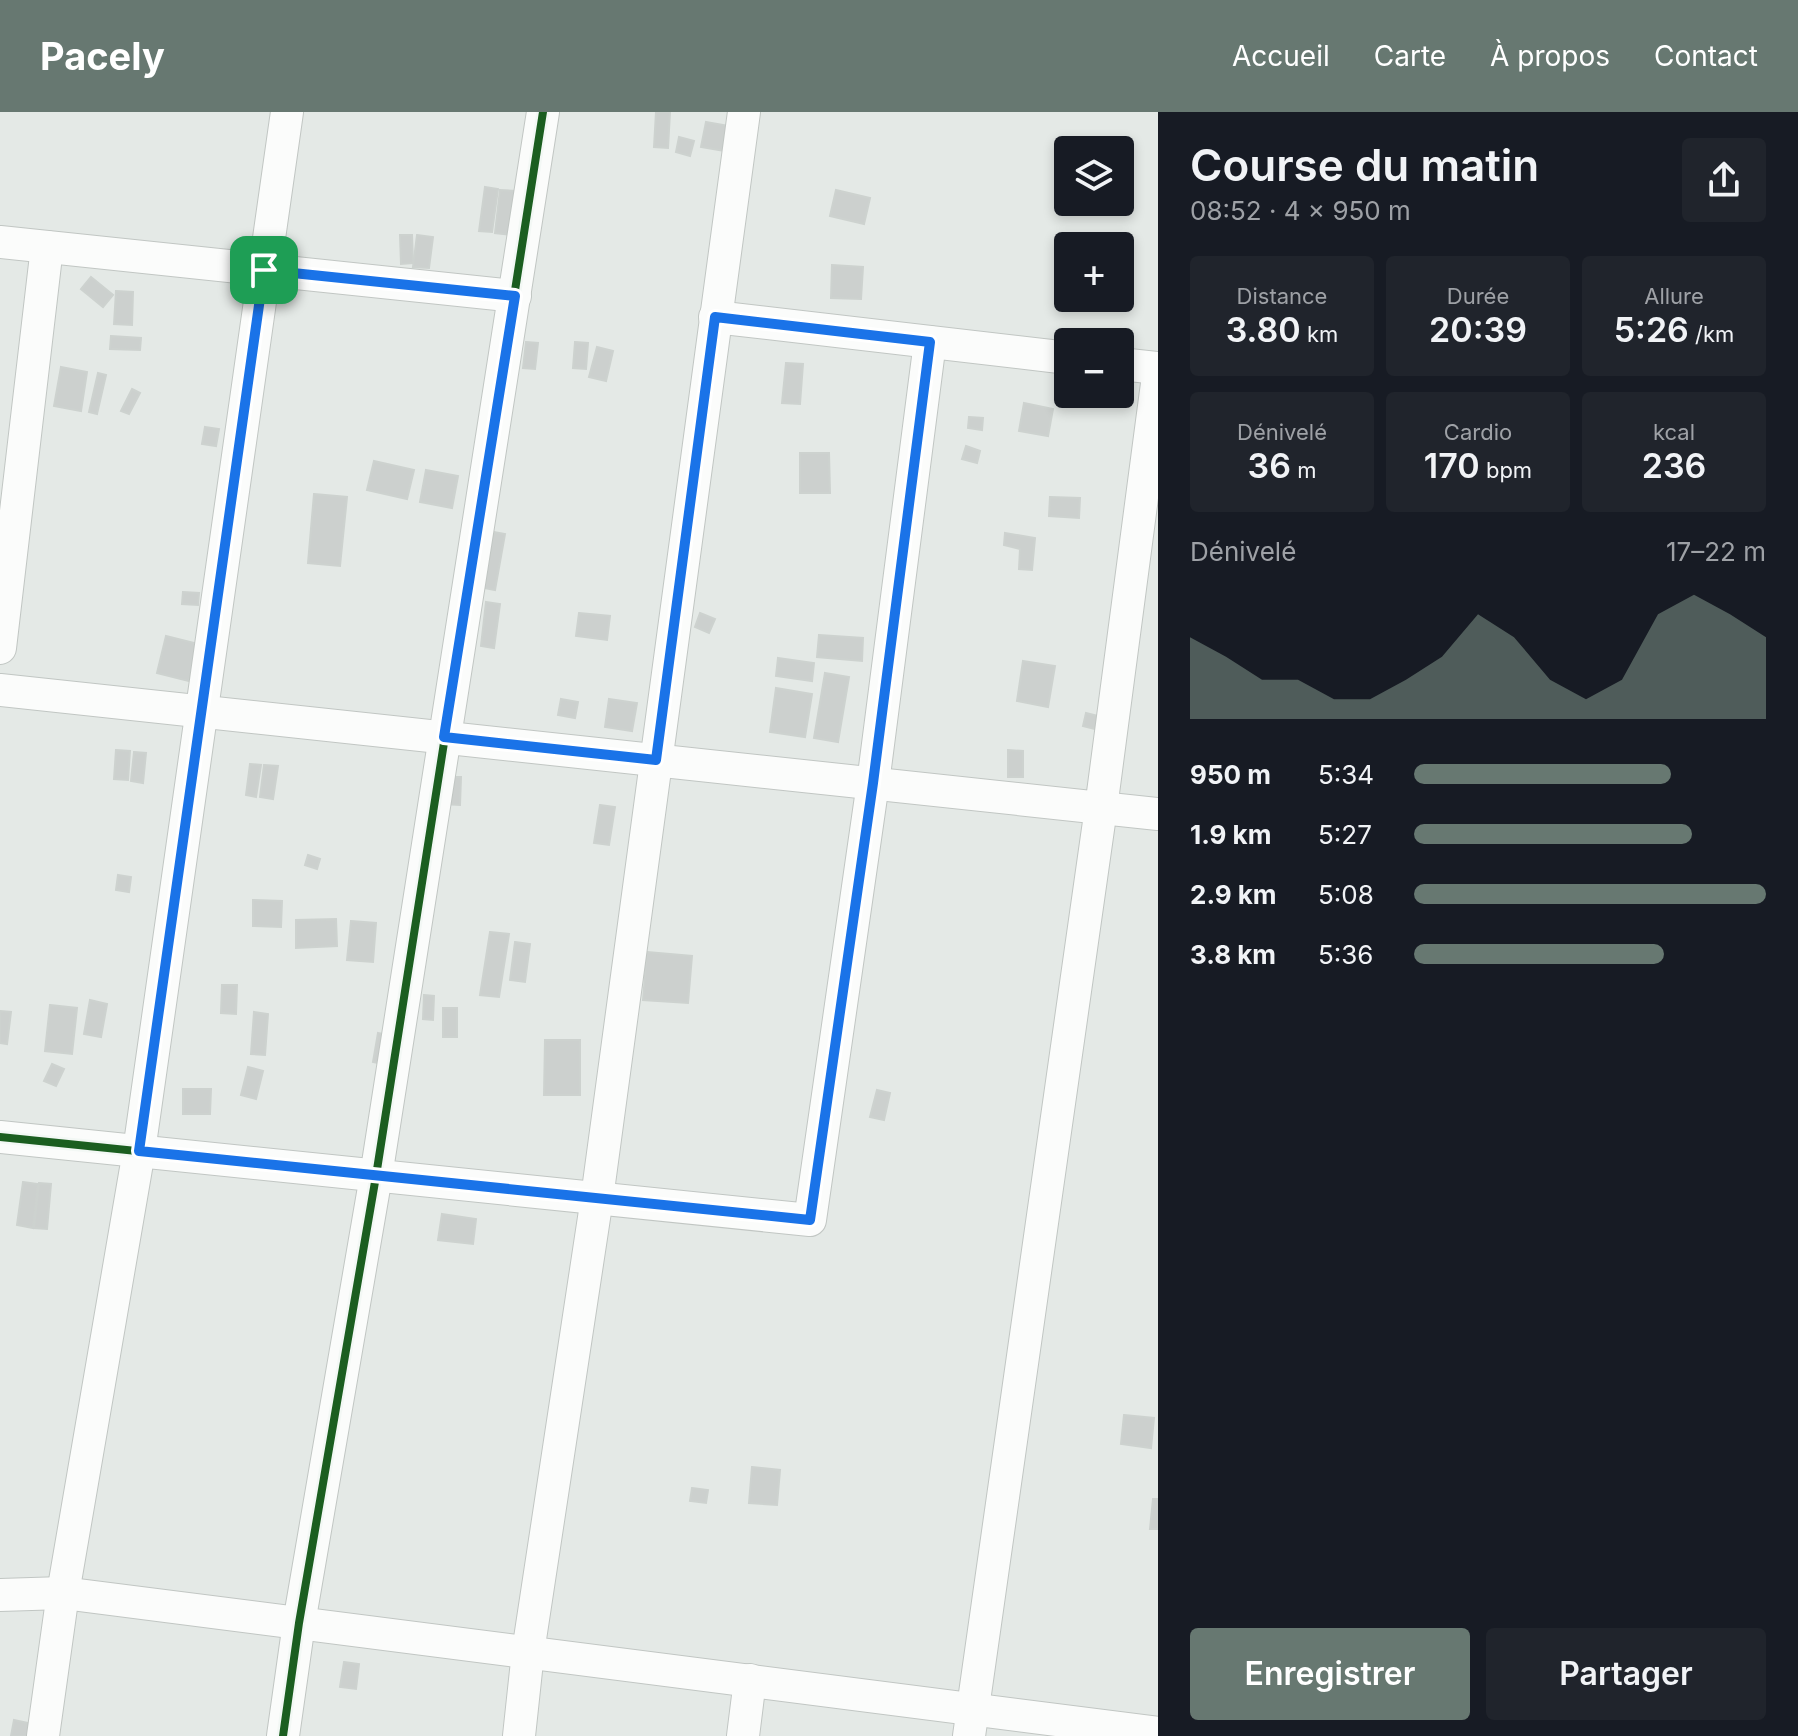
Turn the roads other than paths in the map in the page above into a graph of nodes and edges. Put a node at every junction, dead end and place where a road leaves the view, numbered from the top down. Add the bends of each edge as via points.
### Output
1 (287, 112) edge
2 (543, 112) edge
3 (744, 112) edge
4 (0, 242) edge
5 (47, 247) junction
6 (264, 270) junction
7 (515, 296) junction
8 (715, 317) junction
9 (930, 342) junction
10 (1054, 356) edge
11 (1134, 365) edge
12 (1158, 368) edge
13 (1158, 376) edge
14 (0, 648) edge
15 (0, 690) edge
16 (201, 712) junction
17 (444, 737) junction
18 (656, 760) junction
19 (873, 783) junction
20 (1101, 808) junction
21 (1158, 814) edge
22 (0, 1137) edge
23 (139, 1151) junction
24 (376, 1176) junction
25 (597, 1198) junction
26 (63, 1593) junction
27 (0, 1595) edge
28 (299, 1623) junction
29 (528, 1652) junction
30 (750, 1680) junction
31 (971, 1723) edge
32 (1158, 1733) edge
33 (43, 1736) edge
34 (283, 1736) edge
35 (519, 1736) edge
36 (743, 1736) edge

1 - 6 street
2 - 7 street
3 - 8 street
4 - 5 street
5 - 6 street
5 - 14 street
6 - 7 street
6 - 16 street
7 - 17 street
8 - 9 street
8 - 18 street
9 - 10 street
9 - 19 street
11 - 12 street
13 - 20 street
15 - 16 street
16 - 17 street
16 - 23 street
17 - 18 street
17 - 24 street
18 - 19 street
18 - 25 street
19 - 20 street
19 - 25 street via 810,1220
20 - 21 street
20 - 31 street
22 - 23 street
23 - 24 street
23 - 26 street
24 - 25 street
24 - 28 street
25 - 29 street
26 - 27 street
26 - 28 street
26 - 33 street
28 - 29 street
28 - 34 street
29 - 30 street
29 - 35 street
30 - 31 street
30 - 36 street
31 - 32 street

